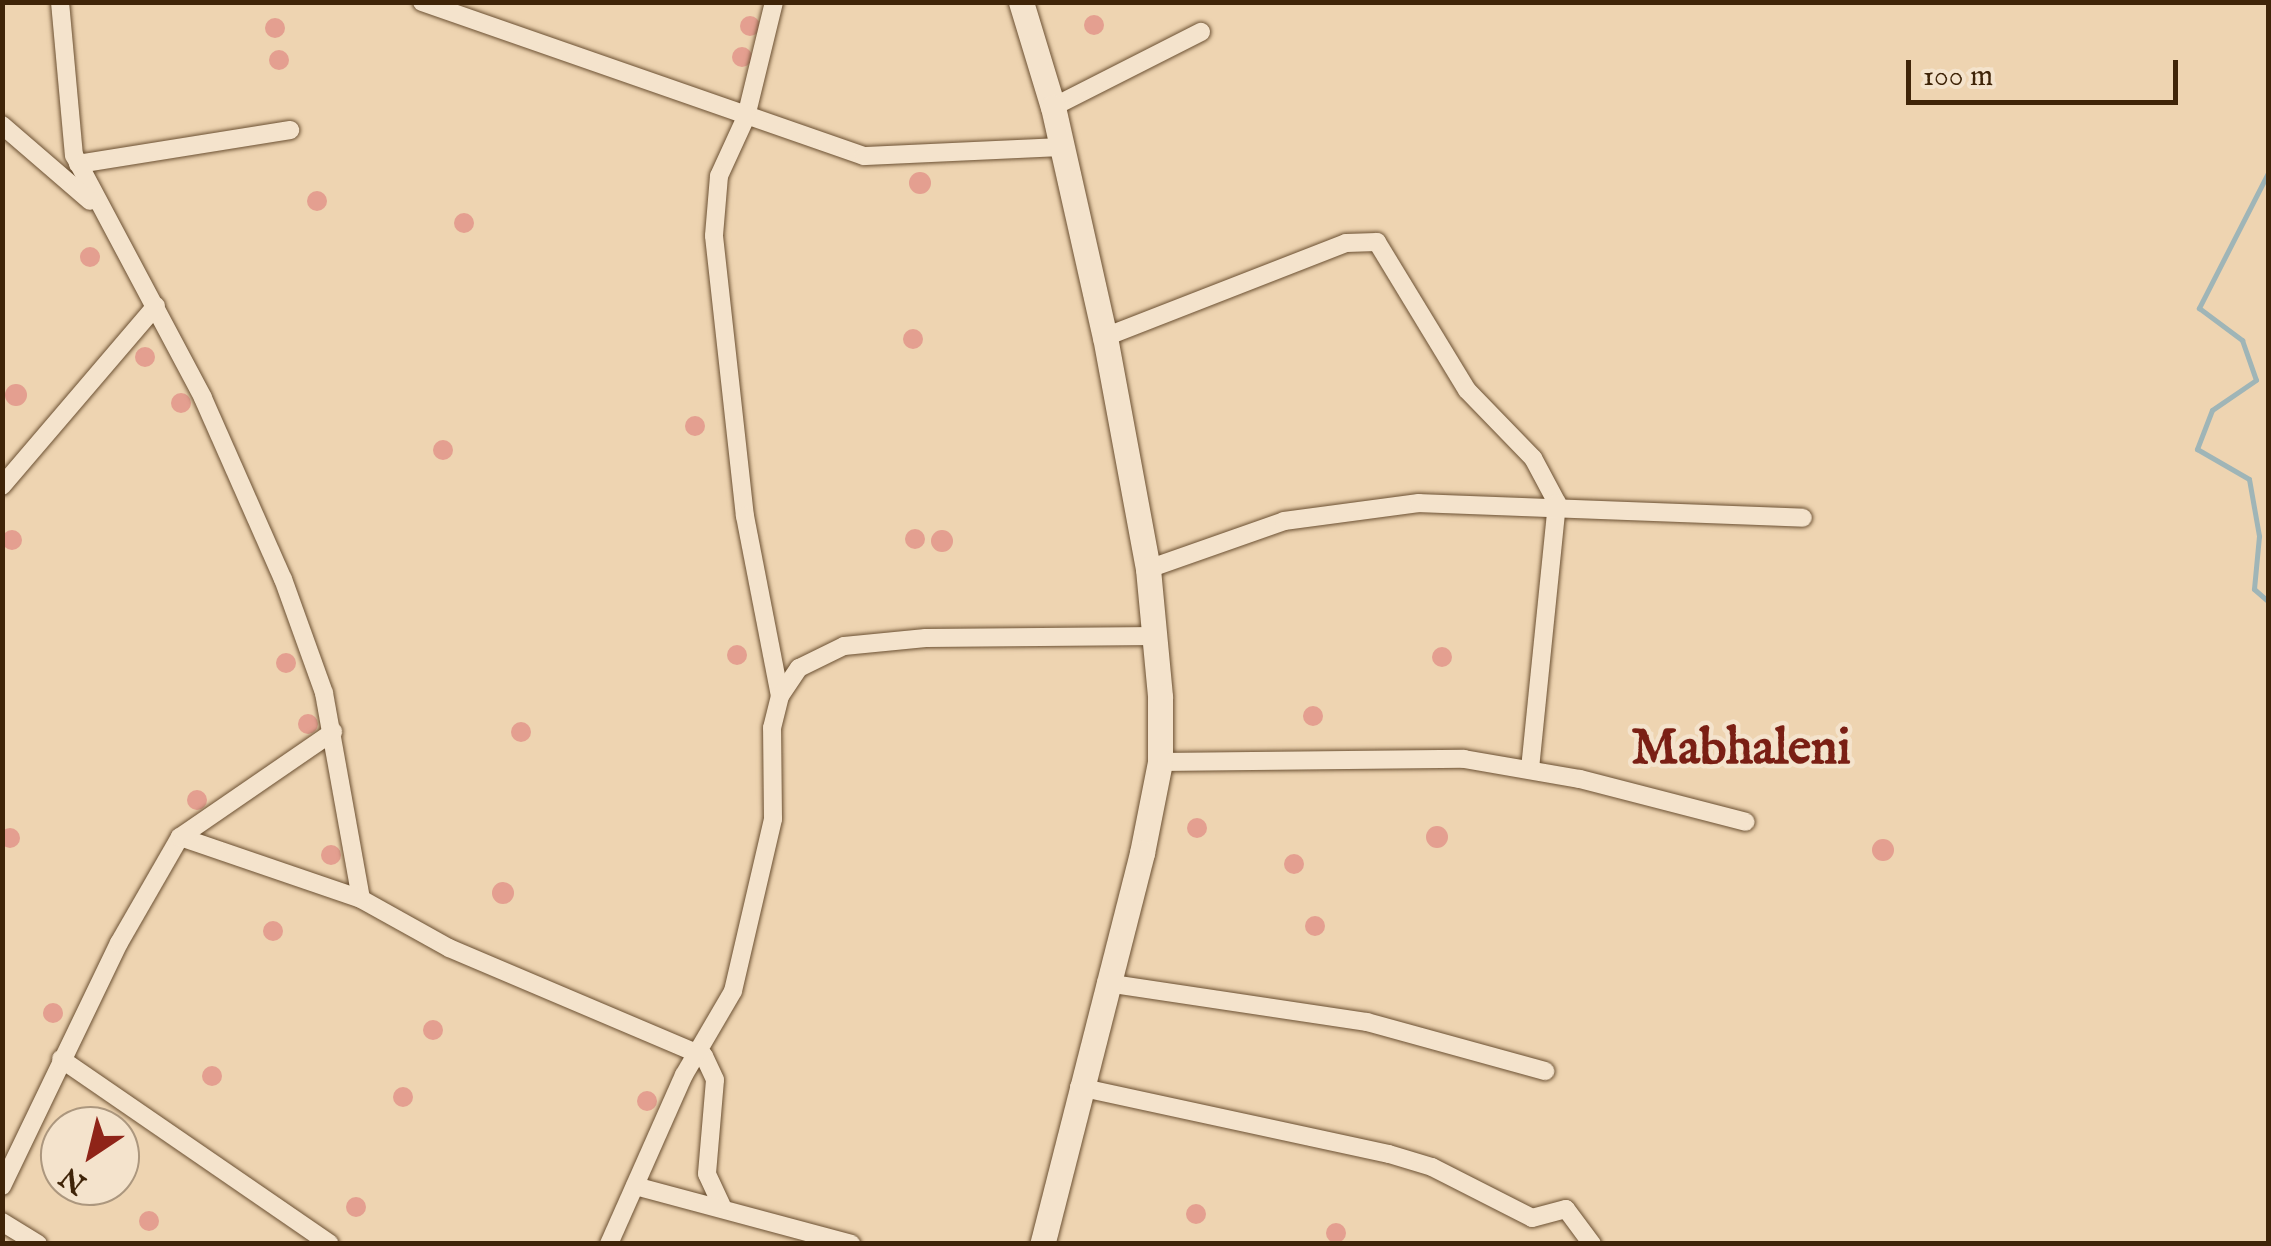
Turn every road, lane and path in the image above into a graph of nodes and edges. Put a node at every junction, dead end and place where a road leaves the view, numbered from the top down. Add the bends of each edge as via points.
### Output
1 (60, 2) edge
2 (422, 2) edge
3 (774, 2) edge
4 (1021, 2) edge
5 (1201, 32) dead end
6 (1053, 107) junction
7 (746, 117) junction
8 (2, 125) edge
9 (290, 130) dead end
10 (1063, 148) junction
11 (78, 164) junction
12 (98, 208) junction
13 (156, 306) junction
14 (1105, 337) junction
15 (2, 486) edge
16 (1557, 503) junction
17 (1803, 518) dead end
18 (1148, 569) junction
19 (1156, 636) junction
20 (780, 696) junction
21 (333, 732) junction
22 (1160, 762) junction
23 (1530, 769) junction
24 (1746, 822) dead end
25 (180, 837) junction
26 (361, 900) junction
27 (1106, 983) junction
28 (698, 1052) junction
29 (61, 1060) junction
30 (1545, 1071) dead end
31 (1079, 1087) junction
32 (2, 1186) edge
33 (635, 1186) junction
34 (722, 1206) junction
35 (2, 1222) edge
36 (38, 1244) edge
37 (330, 1244) edge
38 (610, 1244) edge
39 (850, 1244) edge
40 (1042, 1244) edge
41 (1592, 1244) edge

1 - 11 street
2 - 7 street
3 - 7 street
4 - 6 street
5 - 6 street
6 - 10 street
7 - 10 street via 885,158
7 - 20 street via 719,176 714,236 744,516
8 - 12 street
9 - 11 street
10 - 14 street
11 - 12 street
12 - 13 street
13 - 15 street
13 - 21 street via 250,498 308,646
14 - 16 street via 1366,238 1384,252 1467,390 1534,458
14 - 18 street
16 - 17 street
16 - 18 street via 1419,503 1284,521
16 - 23 street
18 - 19 street
19 - 20 street via 926,638 844,646 799,668
19 - 22 street
20 - 28 street via 772,728 773,819 747,946 733,991
21 - 25 street
21 - 26 street
22 - 23 street via 1464,759
22 - 27 street
23 - 24 street
25 - 26 street
25 - 29 street
26 - 28 street via 448,948
27 - 30 street via 1367,1022
27 - 31 street
28 - 33 street
28 - 34 street via 715,1080 707,1174
29 - 32 street
29 - 37 street via 275,1200
31 - 40 street
31 - 41 street via 1190,1106 1228,1122 1403,1158 1532,1218 1566,1209
33 - 34 street
33 - 38 street
34 - 39 street
35 - 36 street

